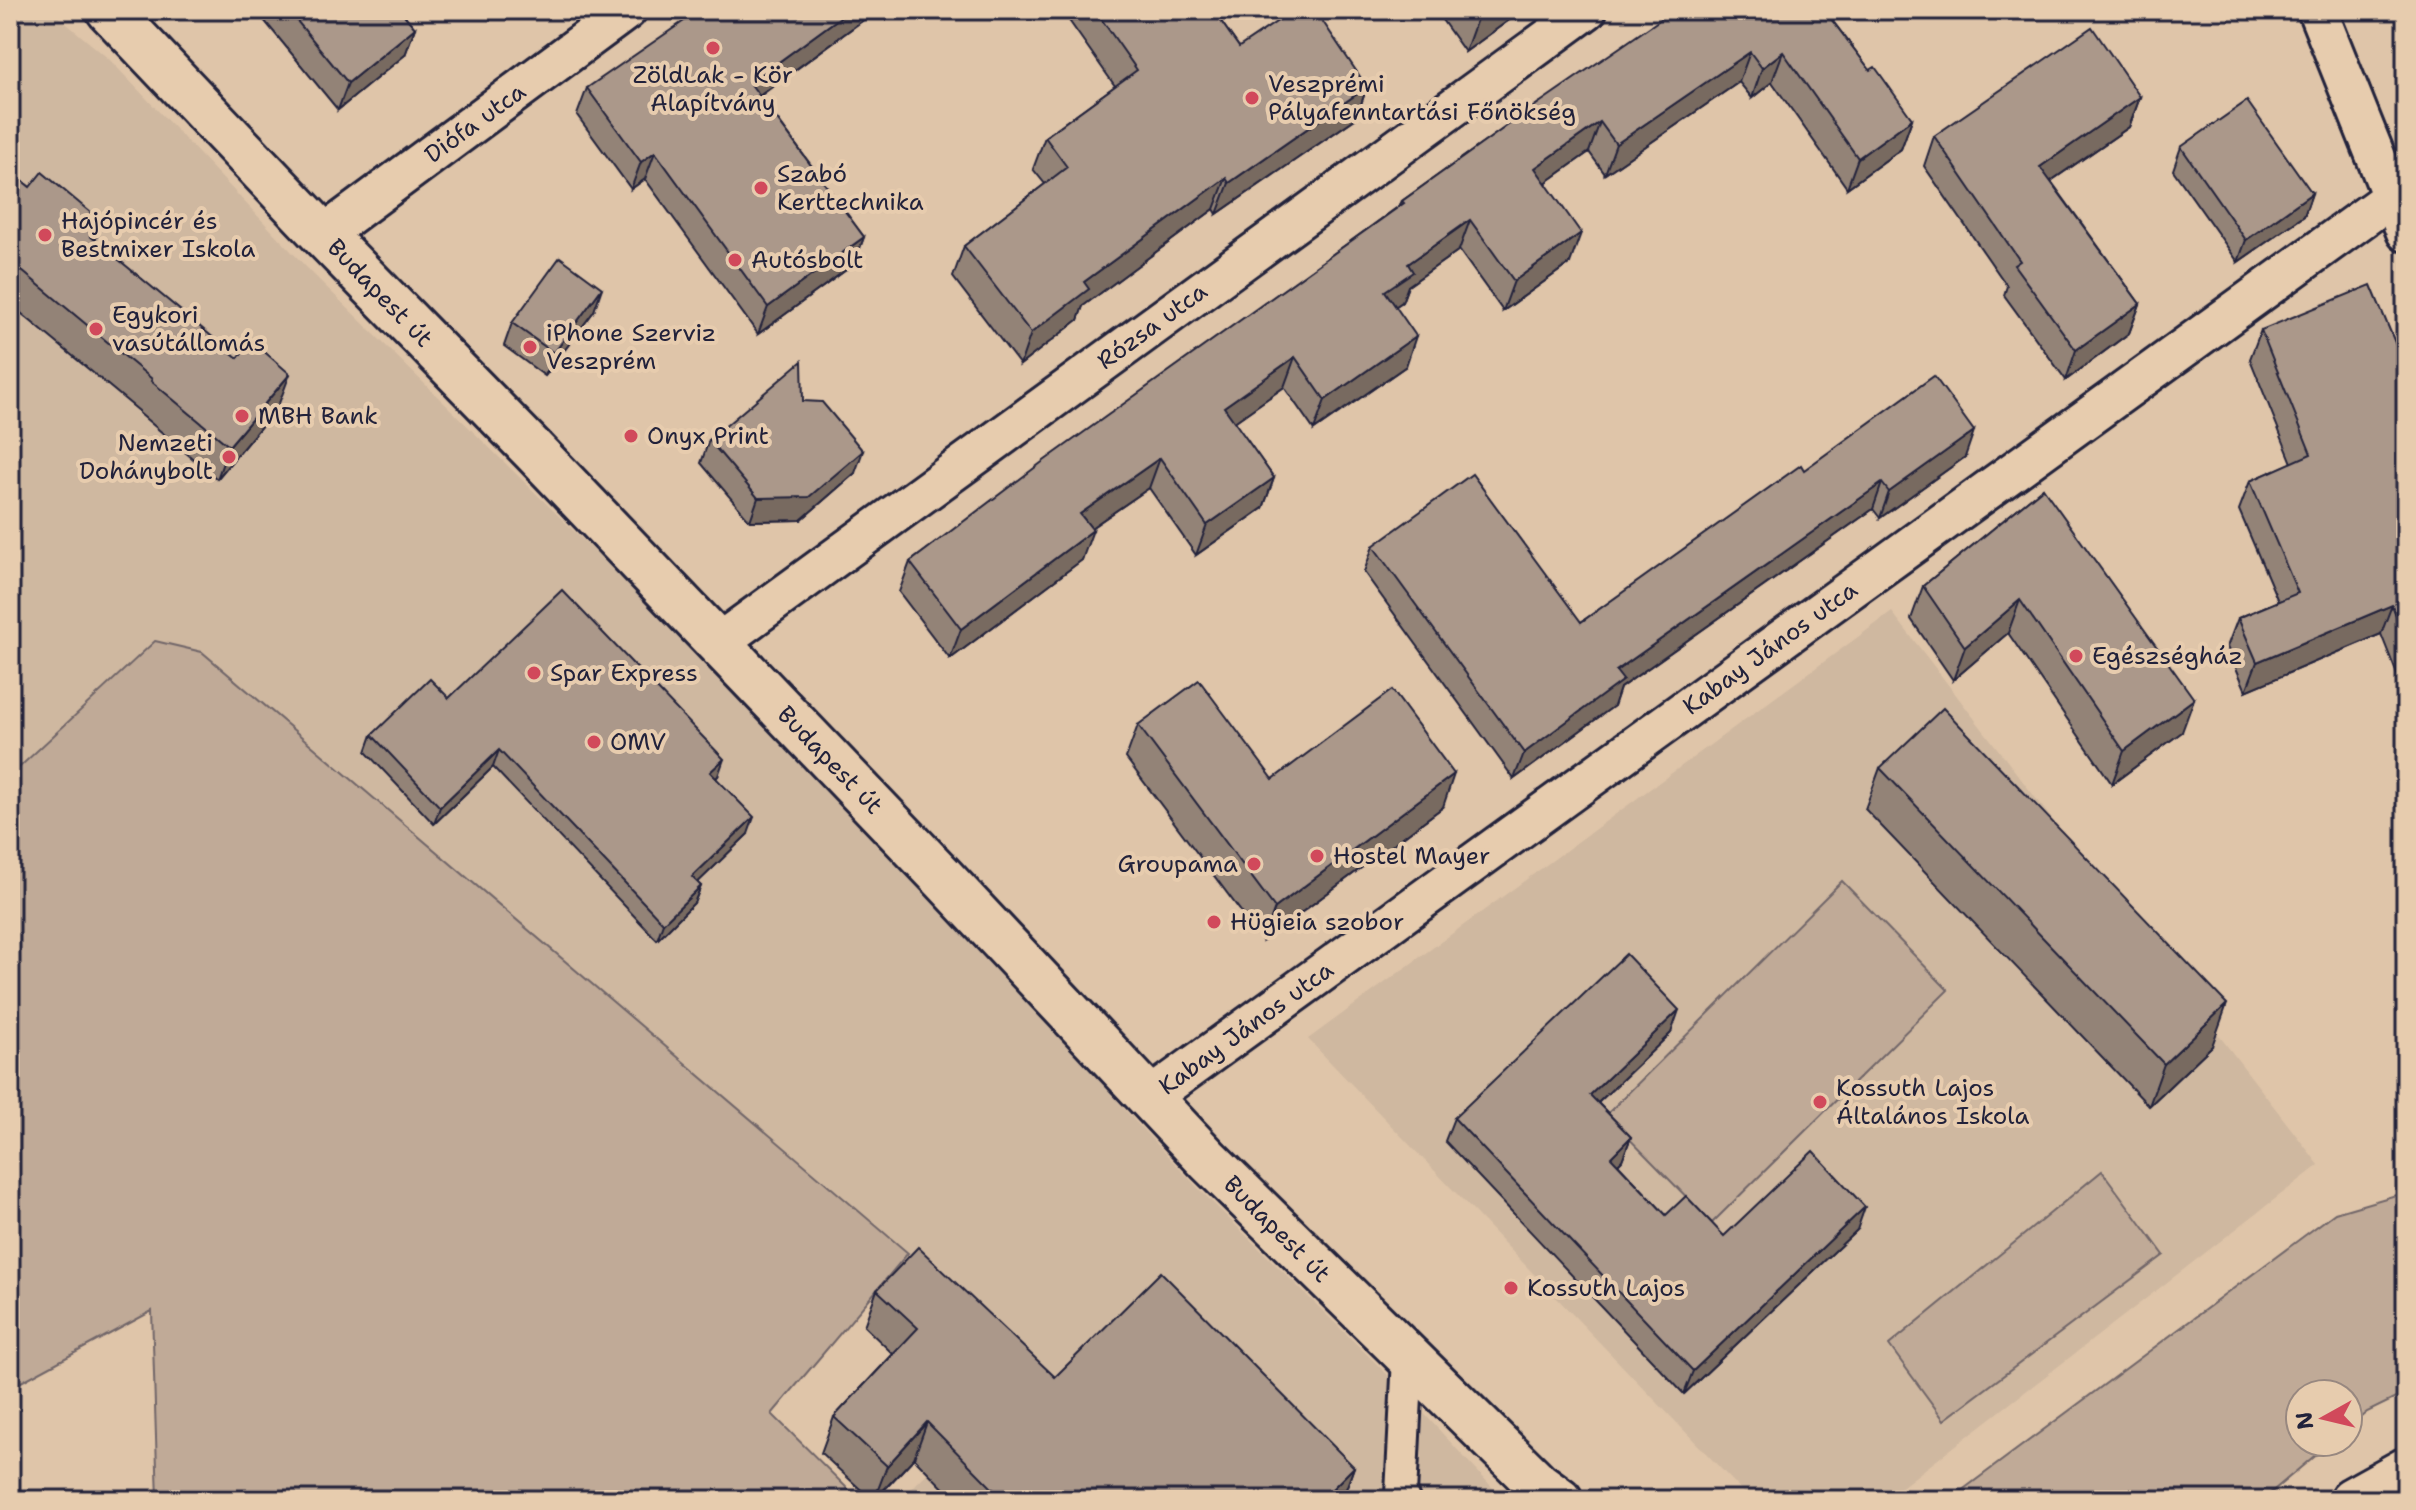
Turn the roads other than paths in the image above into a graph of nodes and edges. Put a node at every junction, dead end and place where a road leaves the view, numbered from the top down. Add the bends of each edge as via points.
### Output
1 (109, 10) edge
2 (627, 10) edge
3 (1587, 10) edge
4 (2317, 10) edge
5 (2392, 197) junction
6 (2406, 232) edge
7 (323, 235) junction
8 (718, 643) junction
9 (1149, 1098) junction
10 (1408, 1358) junction
11 (2392, 1483) edge
12 (1549, 1495) edge
13 (1404, 1500) edge
14 (2352, 1500) edge

1 - 7 main road, Budapest út
2 - 7 street, Diófa utca
3 - 8 street, Rózsa utca
4 - 5 street
5 - 6 street
5 - 9 street, Kabay János utca
7 - 8 main road, Budapest út
8 - 9 main road, Budapest út
9 - 10 main road, Budapest út
10 - 12 main road, Budapest út
10 - 13 street
11 - 14 main road

